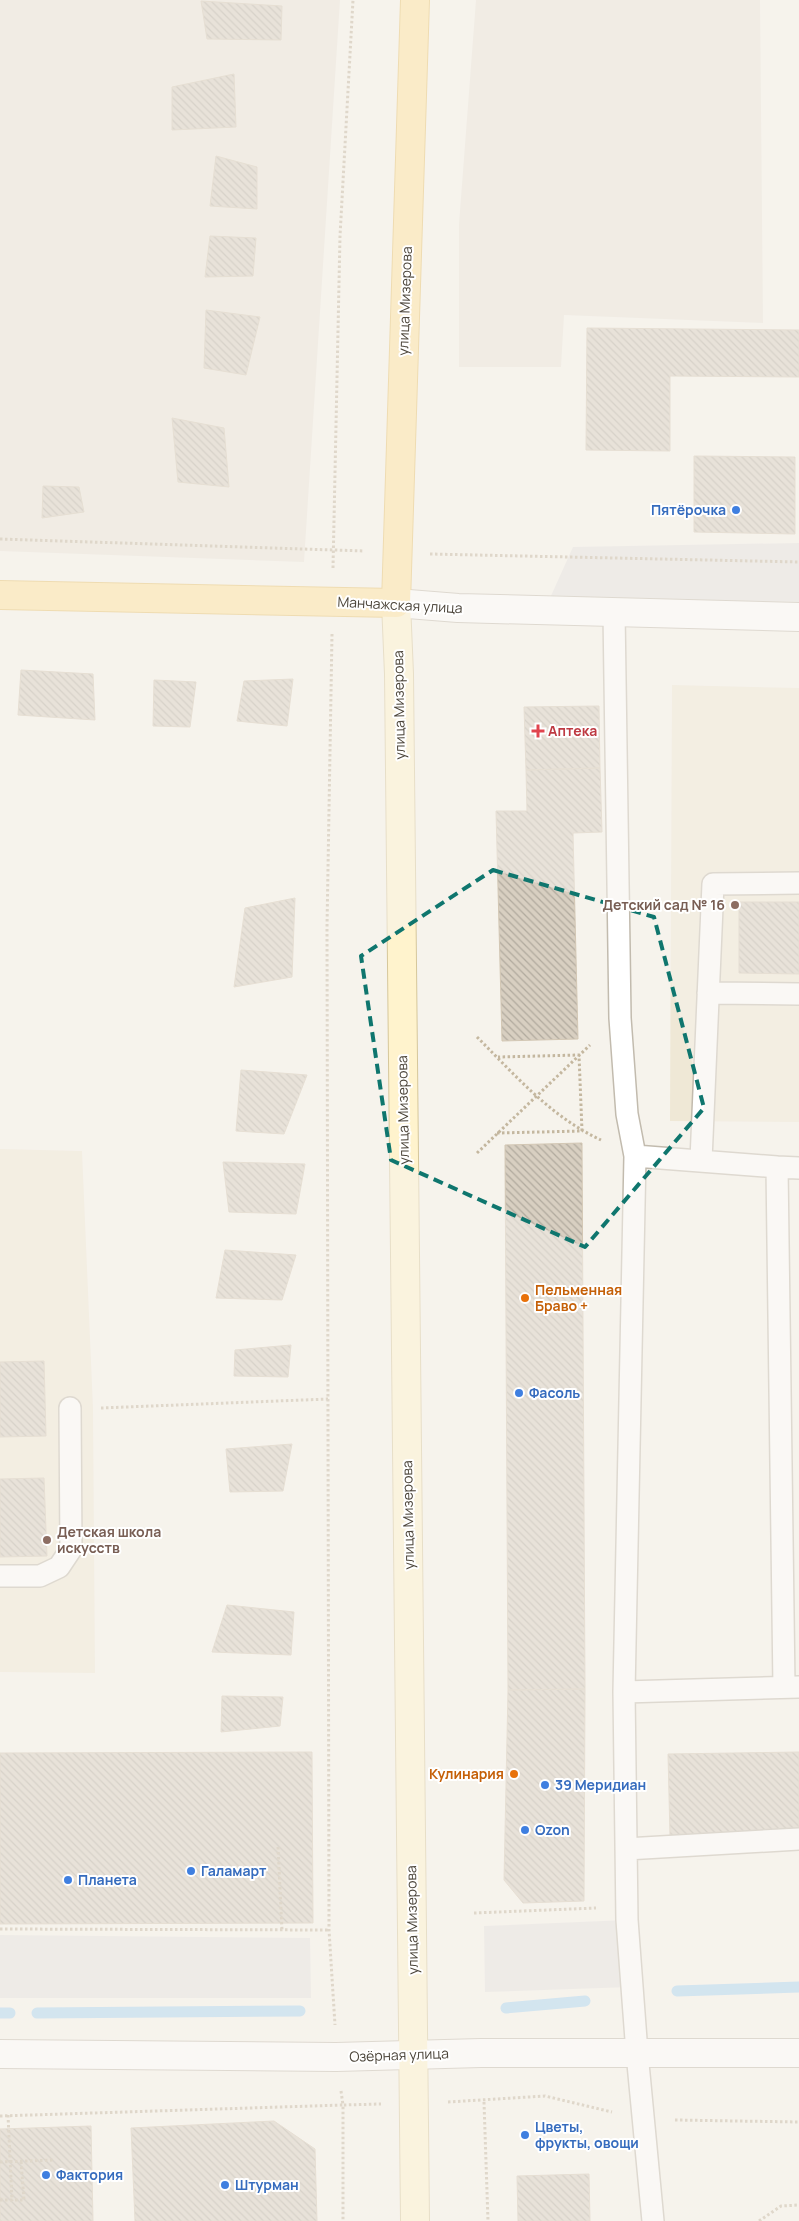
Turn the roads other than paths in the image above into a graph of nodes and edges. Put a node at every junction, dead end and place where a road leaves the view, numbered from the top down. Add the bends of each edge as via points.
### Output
1 (414, 0) edge
2 (0, 594) edge
3 (396, 604) junction
4 (614, 612) junction
5 (799, 617) edge
6 (799, 883) edge
7 (708, 993) junction
8 (799, 994) edge
9 (635, 1156) junction
10 (701, 1160) junction
11 (777, 1167) junction
12 (799, 1168) edge
13 (70, 1408) road end
14 (0, 1576) edge
15 (792, 1687) edge
16 (624, 1692) junction
17 (799, 1839) edge
18 (626, 1849) junction
19 (637, 2053) junction
20 (799, 2053) edge
21 (0, 2054) edge
22 (413, 2055) junction
23 (415, 2221) edge
24 (653, 2221) edge

1 - 3 main road, улица Мизерова
2 - 3 main road, Манчажская улица
3 - 4 street, Манчажская улица
3 - 22 main road, улица Мизерова
4 - 5 street, Манчажская улица
4 - 9 lane via 620,1018
6 - 7 lane via 713,884
7 - 8 lane
7 - 10 lane
9 - 10 lane
9 - 16 lane
10 - 11 lane
11 - 12 lane
11 - 15 lane
13 - 14 lane via 71,1549 59,1566 40,1576
15 - 16 lane
16 - 18 lane
17 - 18 lane
18 - 19 lane
19 - 20 street, Озёрная улица
19 - 22 street, Озёрная улица
19 - 24 lane
21 - 22 street, Озёрная улица via 336,2058
22 - 23 main road, улица Мизерова

